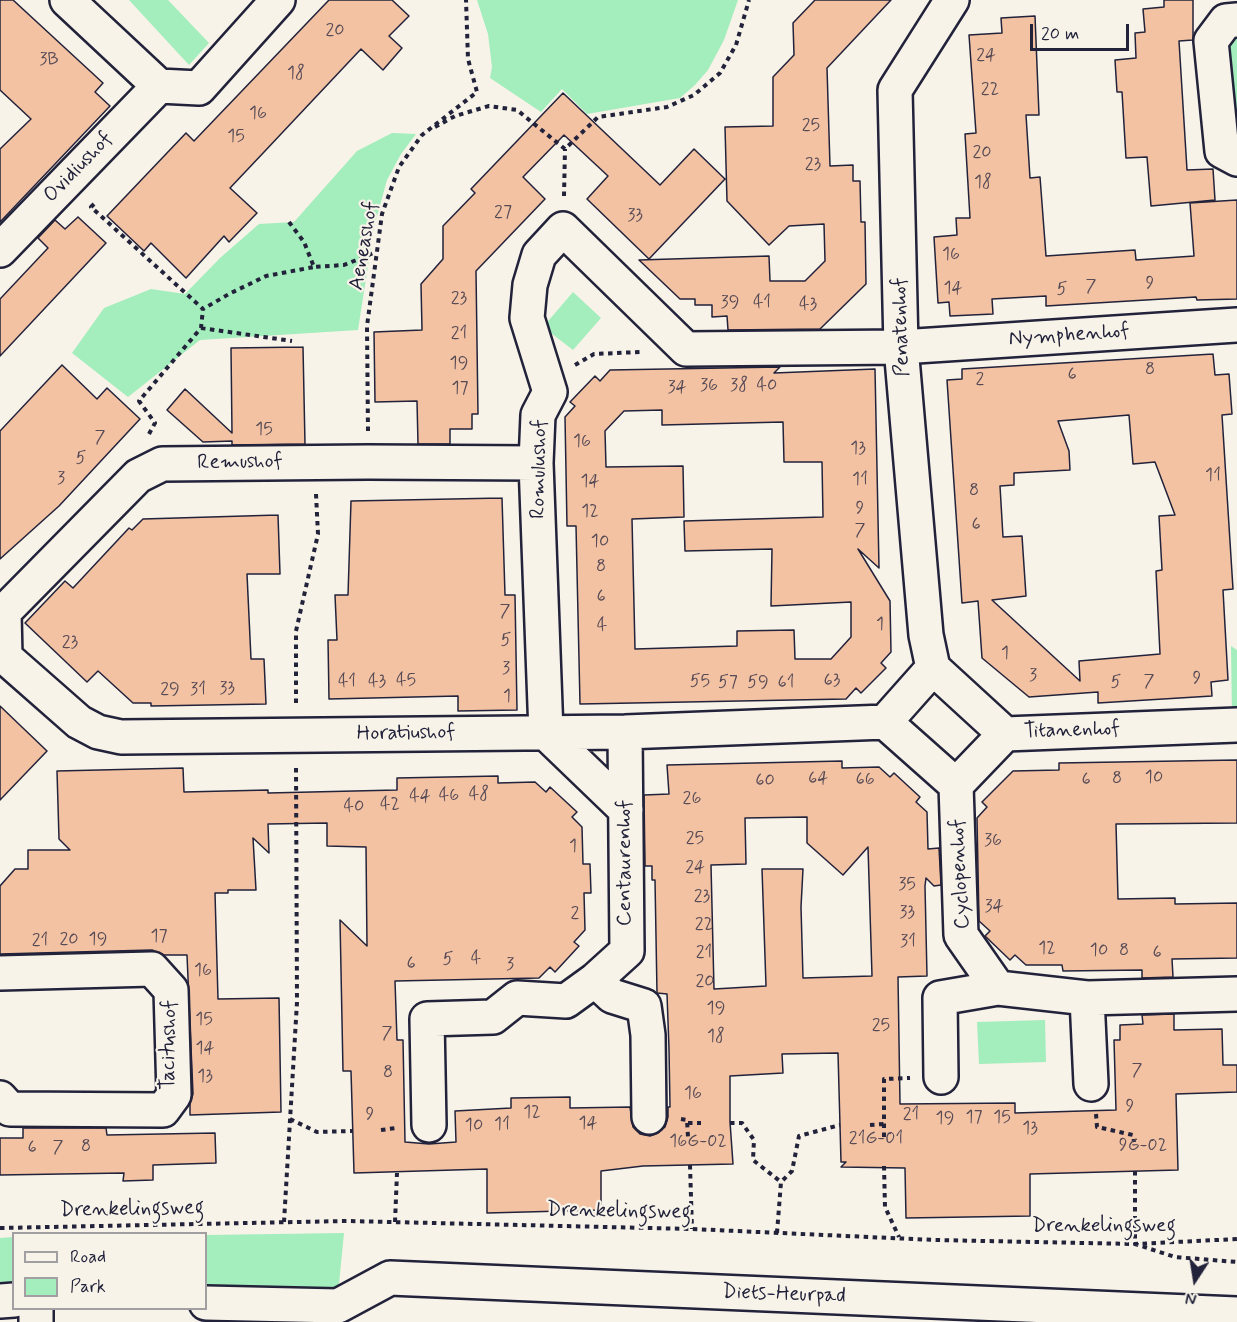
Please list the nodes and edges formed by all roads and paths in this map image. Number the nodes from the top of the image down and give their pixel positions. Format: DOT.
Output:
graph roads {
  1 [pos="67,0"];
  2 [pos="278,0"];
  3 [pos="466,0"];
  4 [pos="749,0"];
  5 [pos="952,0"];
  6 [pos="1237,20"];
  7 [pos="159,86"];
  8 [pos="422,135"];
  9 [pos="565,149"];
  10 [pos="1237,159"];
  11 [pos="99,198"];
  12 [pos="289,222"];
  13 [pos="563,229"];
  14 [pos="0,250"];
  15 [pos="377,252"];
  16 [pos="314,267"];
  17 [pos="203,309"];
  18 [pos="1237,326"];
  19 [pos="201,328"];
  20 [pos="292,341"];
  21 [pos="901,347"];
  22 [pos="686,349"];
  23 [pos="550,392"];
  24 [pos="368,462"];
  25 [pos="315,463"];
  26 [pos="536,463"];
  27 [pos="138,476"];
  28 [pos="2,610"];
  29 [pos="3,660"];
  30 [pos="933,668"];
  31 [pos="885,722"];
  32 [pos="1237,725"];
  33 [pos="625,732"];
  34 [pos="546,733"];
  35 [pos="1005,734"];
  36 [pos="296,736"];
  37 [pos="957,785"];
  38 [pos="626,810"];
  39 [pos="0,973"];
  40 [pos="595,980"];
  41 [pos="998,988"];
  42 [pos="1237,994"];
  43 [pos="1087,998"];
  44 [pos="940,1077"];
  45 [pos="1091,1084"];
  46 [pos="0,1098"];
  47 [pos="649,1117"];
  48 [pos="290,1119"];
  49 [pos="688,1123"];
  50 [pos="701,1123"];
  51 [pos="730,1123"];
  52 [pos="884,1124"];
  53 [pos="429,1125"];
  54 [pos="840,1125"];
  55 [pos="870,1125"];
  56 [pos="397,1128"];
  57 [pos="381,1130"];
  58 [pos="352,1131"];
  59 [pos="884,1137"];
  60 [pos="1134,1142"];
  61 [pos="690,1165"];
  62 [pos="884,1166"];
  63 [pos="1135,1171"];
  64 [pos="397,1173"];
  65 [pos="781,1182"];
  66 [pos="284,1222"];
  67 [pos="395,1222"];
  68 [pos="0,1228"];
  69 [pos="692,1228"];
  70 [pos="777,1233"];
  71 [pos="899,1237"];
  72 [pos="1237,1239"];
  73 [pos="1135,1244"];
  74 [pos="1237,1262"];
  75 [pos="207,1303"];
  76 [pos="338,1314"];
  77 [pos="1237,1314"];
  1 -- 7 [label="street"];
  2 -- 7 [label="street"];
  3 -- 8 [label="path, Aeneashof"];
  4 -- 9 [label="path"];
  5 -- 21 [label="street, Penatenhof"];
  6 -- 10 [label="street"];
  7 -- 14 [label="street, Ovidiushof"];
  8 -- 9 [label="path"];
  8 -- 15 [label="path, Aeneashof"];
  9 -- 13 [label="path"];
  11 -- 17 [label="path"];
  12 -- 16 [label="path"];
  13 -- 22 [label="street"];
  13 -- 23 [label="street"];
  15 -- 16 [label="path"];
  15 -- 24 [label="path, Aeneashof"];
  16 -- 17 [label="path"];
  17 -- 19 [label="path"];
  18 -- 21 [label="street, Nymphenhof"];
  19 -- 20 [label="path"];
  19 -- 27 [label="path"];
  21 -- 22 [label="street"];
  21 -- 30 [label="street, Penatenhof"];
  22 -- 23 [label="path, Romulushof"];
  23 -- 26 [label="street, Romulushof"];
  24 -- 25 [label="street, Remushof"];
  24 -- 26 [label="street, Remushof"];
  25 -- 27 [label="street, Remushof"];
  25 -- 36 [label="path"];
  26 -- 34 [label="street, Romulushof"];
  27 -- 28 [label="street, Remushof"];
  28 -- 29 [label="street, Horatiushof"];
  29 -- 36 [label="street, Horatiushof"];
  30 -- 31 [label="street"];
  30 -- 35 [label="street, Titanenhof"];
  31 -- 33 [label="street, Horatiushof"];
  31 -- 37 [label="street"];
  32 -- 35 [label="street, Titanenhof"];
  33 -- 34 [label="street, Horatiushof"];
  33 -- 38 [label="street, Centaurenhof"];
  34 -- 36 [label="street, Horatiushof"];
  34 -- 38 [label="street"];
  35 -- 37 [label="street"];
  36 -- 48 [label="path"];
  37 -- 41 [label="street, Cyclopenhof"];
  38 -- 40 [label="street, Centaurenhof"];
  39 -- 46 [label="street, Tacitushof"];
  40 -- 47 [label="street"];
  40 -- 53 [label="street, Centaurenhof"];
  41 -- 43 [label="street"];
  41 -- 44 [label="street"];
  42 -- 43 [label="street"];
  43 -- 45 [label="street"];
  44 -- 52 [label="path"];
  45 -- 60 [label="path"];
  48 -- 58 [label="path"];
  48 -- 66 [label="path"];
  49 -- 50 [label="path"];
  51 -- 65 [label="path"];
  52 -- 55 [label="path"];
  52 -- 59 [label="path"];
  54 -- 65 [label="path"];
  56 -- 57 [label="path"];
  61 -- 69 [label="path"];
  62 -- 71 [label="path"];
  63 -- 73 [label="path"];
  64 -- 67 [label="path"];
  65 -- 70 [label="path"];
  66 -- 67 [label="path, Drenkelingsweg"];
  66 -- 68 [label="path, Drenkelingsweg"];
  67 -- 69 [label="path, Drenkelingsweg"];
  69 -- 70 [label="path, Drenkelingsweg"];
  70 -- 71 [label="path, Drenkelingsweg"];
  71 -- 73 [label="path, Drenkelingsweg"];
  72 -- 73 [label="path, Drenkelingsweg"];
  73 -- 74 [label="path"];
  75 -- 76 [label="street"];
  76 -- 77 [label="street, Diets-Heurpad"];
}
